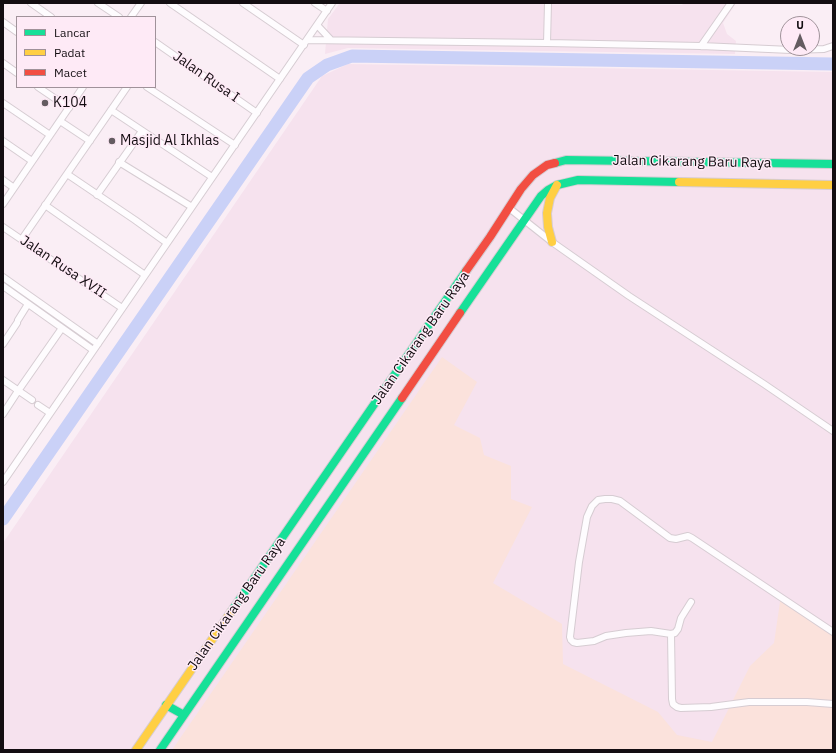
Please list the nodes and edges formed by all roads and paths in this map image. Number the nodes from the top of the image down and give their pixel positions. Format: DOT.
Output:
graph roads {
  1 [pos="31,3"];
  2 [pos="98,3"];
  3 [pos="141,3"];
  4 [pos="170,3"];
  5 [pos="243,3"];
  6 [pos="315,3"];
  7 [pos="332,3"];
  8 [pos="548,3"];
  9 [pos="731,3"];
  10 [pos="327,11"];
  11 [pos="50,16"];
  12 [pos="118,16"];
  13 [pos="132,16"];
  14 [pos="3,22"];
  15 [pos="317,25"];
  16 [pos="16,31"];
  17 [pos="331,40"];
  18 [pos="305,42"];
  19 [pos="156,43"];
  20 [pos="547,43"];
  21 [pos="702,46"];
  22 [pos="833,46"];
  23 [pos="3,63"];
  24 [pos="16,72"];
  25 [pos="280,79"];
  26 [pos="39,88"];
  27 [pos="82,88"];
  28 [pos="126,88"];
  29 [pos="149,88"];
  30 [pos="3,103"];
  31 [pos="69,108"];
  32 [pos="111,110"];
  33 [pos="257,113"];
  34 [pos="60,121"];
  35 [pos="142,131"];
  36 [pos="50,135"];
  37 [pos="3,141"];
  38 [pos="90,141"];
  39 [pos="235,145"];
  40 [pos="32,161"];
  41 [pos="119,162"];
  42 [pos="833,164"];
  43 [pos="67,174"];
  44 [pos="212,177"];
  45 [pos="3,180"];
  46 [pos="833,184"];
  47 [pos="557,185"];
  48 [pos="14,188"];
  49 [pos="97,194"];
  50 [pos="3,204"];
  51 [pos="45,205"];
  52 [pos="192,207"];
  53 [pos="509,208"];
  54 [pos="525,220"];
  55 [pos="3,227"];
  56 [pos="22,239"];
  57 [pos="552,242"];
  58 [pos="167,243"];
  59 [pos="145,275"];
  60 [pos="3,277"];
  61 [pos="3,286"];
  62 [pos="28,304"];
  63 [pos="122,308"];
  64 [pos="62,328"];
  65 [pos="3,344"];
  66 [pos="98,344"];
  67 [pos="93,350"];
  68 [pos="3,380"];
  69 [pos="18,391"];
  70 [pos="32,400"];
  71 [pos="38,405"];
  72 [pos="50,413"];
  73 [pos="3,414"];
  74 [pos="833,431"];
  75 [pos="3,482"];
  76 [pos="691,602"];
  77 [pos="833,632"];
  78 [pos="670,634"];
  79 [pos="833,704"];
  80 [pos="166,705"];
  81 [pos="184,716"];
  82 [pos="136,750"];
  83 [pos="160,750"];
  1 -- 11 [label="street"];
  2 -- 12 [label="street"];
  3 -- 13 [label="street"];
  4 -- 25 [label="street"];
  5 -- 18 [label="street"];
  6 -- 10 [label="street"];
  7 -- 10 [label="street"];
  8 -- 20 [label="street"];
  9 -- 21 [label="street"];
  10 -- 15 [label="street"];
  14 -- 16 [label="street"];
  15 -- 17 [label="street"];
  15 -- 18 [label="street"];
  17 -- 18 [label="street"];
  17 -- 20 [label="street"];
  18 -- 25 [label="street"];
  19 -- 33 [label="street, Jalan Rusa I"];
  20 -- 21 [label="street"];
  21 -- 22 [label="street"];
  23 -- 24 [label="street"];
  25 -- 33 [label="street"];
  26 -- 31 [label="street"];
  27 -- 31 [label="street"];
  28 -- 32 [label="street"];
  29 -- 39 [label="street"];
  30 -- 36 [label="street"];
  31 -- 34 [label="street"];
  32 -- 35 [label="street"];
  32 -- 38 [label="street"];
  33 -- 39 [label="street"];
  34 -- 36 [label="street"];
  34 -- 38 [label="street"];
  35 -- 41 [label="street"];
  35 -- 44 [label="street"];
  36 -- 40 [label="street"];
  37 -- 40 [label="street"];
  38 -- 43 [label="street"];
  39 -- 44 [label="street"];
  40 -- 48 [label="street"];
  41 -- 49 [label="street"];
  41 -- 52 [label="street"];
  42 -- 53 [label="main road, Jalan Cikarang Baru Raya"];
  43 -- 49 [label="street"];
  43 -- 51 [label="street"];
  44 -- 52 [label="street"];
  45 -- 48 [label="street"];
  46 -- 47 [label="main road, Jalan Cikarang Baru Raya"];
  47 -- 54 [label="main road, Jalan Cikarang Baru Raya"];
  47 -- 57 [label="main road"];
  48 -- 50 [label="street"];
  49 -- 58 [label="street"];
  51 -- 56 [label="street"];
  51 -- 59 [label="street"];
  52 -- 58 [label="street"];
  53 -- 54 [label="street"];
  53 -- 80 [label="main road, Jalan Cikarang Baru Raya"];
  54 -- 57 [label="street"];
  54 -- 81 [label="main road, Jalan Cikarang Baru Raya"];
  55 -- 56 [label="street, Jalan Rusa XVII"];
  56 -- 63 [label="street, Jalan Rusa XVII"];
  57 -- 74 [label="street"];
  58 -- 59 [label="street"];
  59 -- 63 [label="street"];
  60 -- 66 [label="street"];
  61 -- 62 [label="street"];
  62 -- 64 [label="street"];
  62 -- 65 [label="street"];
  63 -- 66 [label="street"];
  64 -- 67 [label="street"];
  64 -- 69 [label="street"];
  66 -- 67 [label="street"];
  67 -- 72 [label="street"];
  68 -- 69 [label="street"];
  69 -- 70 [label="street"];
  69 -- 73 [label="street"];
  71 -- 72 [label="street"];
  72 -- 75 [label="street"];
  76 -- 78 [label="street"];
  77 -- 78 [label="street"];
  78 -- 79 [label="street"];
  80 -- 81 [label="main road"];
  80 -- 82 [label="main road, Jalan Cikarang Baru Raya"];
  81 -- 83 [label="main road, Jalan Cikarang Baru Raya"];
}
